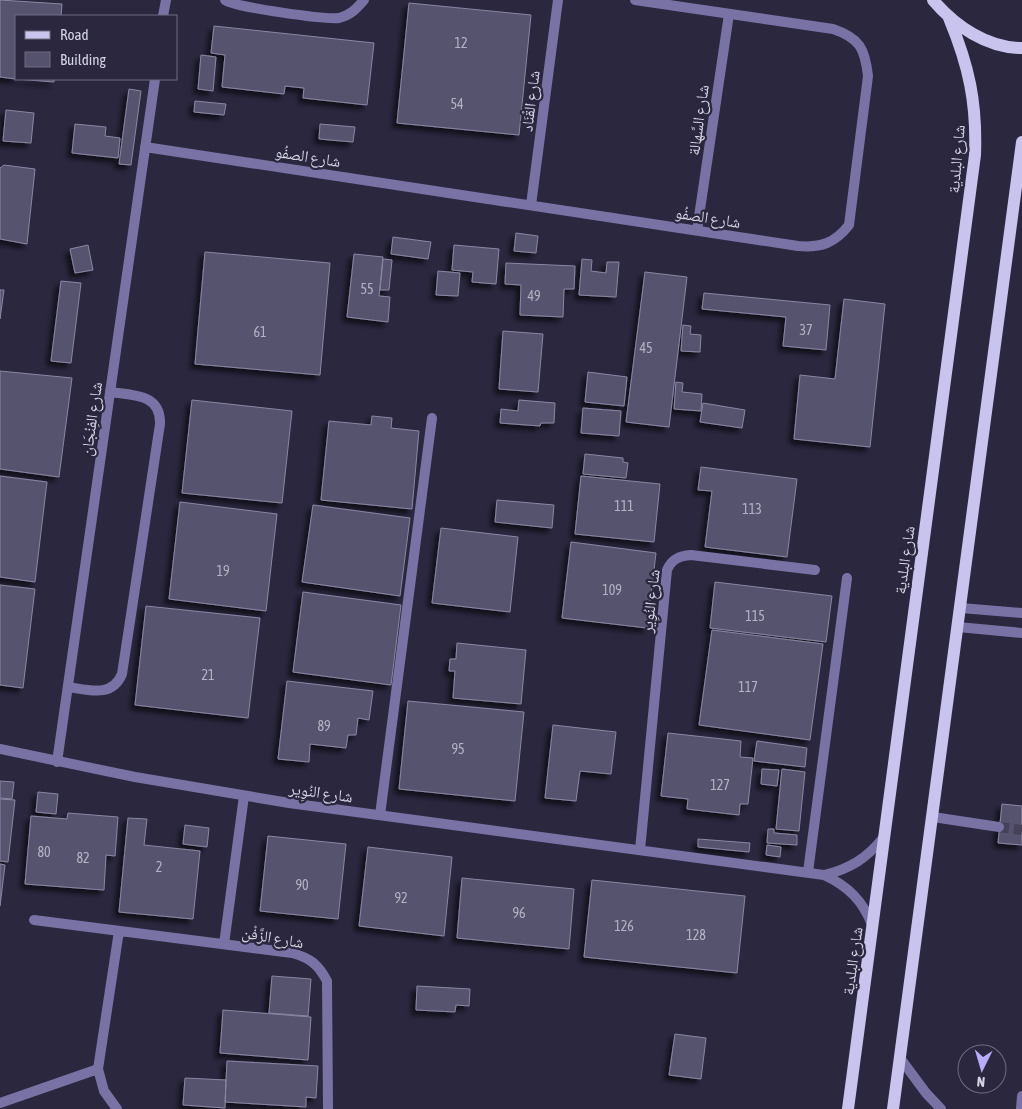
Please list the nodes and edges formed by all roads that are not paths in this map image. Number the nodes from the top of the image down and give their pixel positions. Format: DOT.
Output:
graph roads {
  1 [pos="166,0"];
  2 [pos="225,0"];
  3 [pos="364,0"];
  4 [pos="558,0"];
  5 [pos="635,0"];
  6 [pos="933,0"];
  7 [pos="729,14"];
  8 [pos="163,15"];
  9 [pos="949,18"];
  10 [pos="1022,48"];
  11 [pos="154,80"];
  12 [pos="1022,142"];
  13 [pos="145,147"];
  14 [pos="1020,179"];
  15 [pos="531,205"];
  16 [pos="697,230"];
  17 [pos="110,392"];
  18 [pos="432,418"];
  19 [pos="815,570"];
  20 [pos="847,578"];
  21 [pos="961,608"];
  22 [pos="1022,613"];
  23 [pos="958,627"];
  24 [pos="1022,633"];
  25 [pos="68,687"];
  26 [pos="0,749"];
  27 [pos="57,762"];
  28 [pos="244,796"];
  29 [pos="380,815"];
  30 [pos="933,817"];
  31 [pos="999,827"];
  32 [pos="883,838"];
  33 [pos="640,850"];
  34 [pos="808,872"];
  35 [pos="824,874"];
  36 [pos="34,920"];
  37 [pos="873,927"];
  38 [pos="119,931"];
  39 [pos="224,944"];
  40 [pos="900,1058"];
  41 [pos="98,1068"];
  42 [pos="1022,1096"];
  43 [pos="0,1103"];
  44 [pos="117,1109"];
  45 [pos="328,1109"];
  46 [pos="848,1109"];
  47 [pos="893,1109"];
  48 [pos="941,1109"];
  49 [pos="1020,1109"];
  1 -- 8 [label="street"];
  2 -- 3 [label="street"];
  4 -- 15 [label="street, شارع القْنَاد"];
  5 -- 7 [label="street, شارع الصفُو"];
  6 -- 9 [label="main road"];
  7 -- 16 [label="street, شارع السَّهالة"];
  7 -- 16 [label="street, شارع الصفُو"];
  9 -- 10 [label="main road"];
  9 -- 32 [label="main road, شارع البلدية"];
  11 -- 13 [label="street, شارع الفِنْجَان"];
  12 -- 14 [label="main road"];
  13 -- 15 [label="street, شارع الصفُو"];
  13 -- 17 [label="street, شارع الفِنْجَان"];
  14 -- 21 [label="main road"];
  15 -- 16 [label="street, شارع الصفُو"];
  17 -- 25 [label="street, شارع الفِنْجَان"];
  17 -- 25 [label="street"];
  18 -- 29 [label="street"];
  19 -- 33 [label="street, شارع النُوِير"];
  20 -- 34 [label="street"];
  21 -- 22 [label="street"];
  21 -- 23 [label="main road"];
  23 -- 24 [label="street"];
  23 -- 30 [label="main road"];
  25 -- 27 [label="street, شارع الفِنْجَان"];
  26 -- 27 [label="street, شارع النُوِير"];
  27 -- 28 [label="street, شارع النُوِير"];
  28 -- 29 [label="street, شارع النُوِير"];
  28 -- 39 [label="street, شارع الزَّفْن"];
  29 -- 33 [label="street, شارع النُوِير"];
  30 -- 31 [label="street"];
  30 -- 40 [label="main road"];
  32 -- 35 [label="street, شارع النُوِير"];
  32 -- 37 [label="main road, شارع البلدية"];
  33 -- 34 [label="street, شارع النُوِير"];
  34 -- 35 [label="street, شارع النُوِير"];
  35 -- 37 [label="street, شارع النُوِير"];
  36 -- 38 [label="street"];
  37 -- 46 [label="main road, شارع البلدية"];
  38 -- 39 [label="street"];
  38 -- 41 [label="street"];
  39 -- 45 [label="street, شارع الزَّفْن"];
  40 -- 47 [label="main road"];
  40 -- 48 [label="street"];
  41 -- 43 [label="street"];
  41 -- 44 [label="street"];
  42 -- 49 [label="street"];
}
